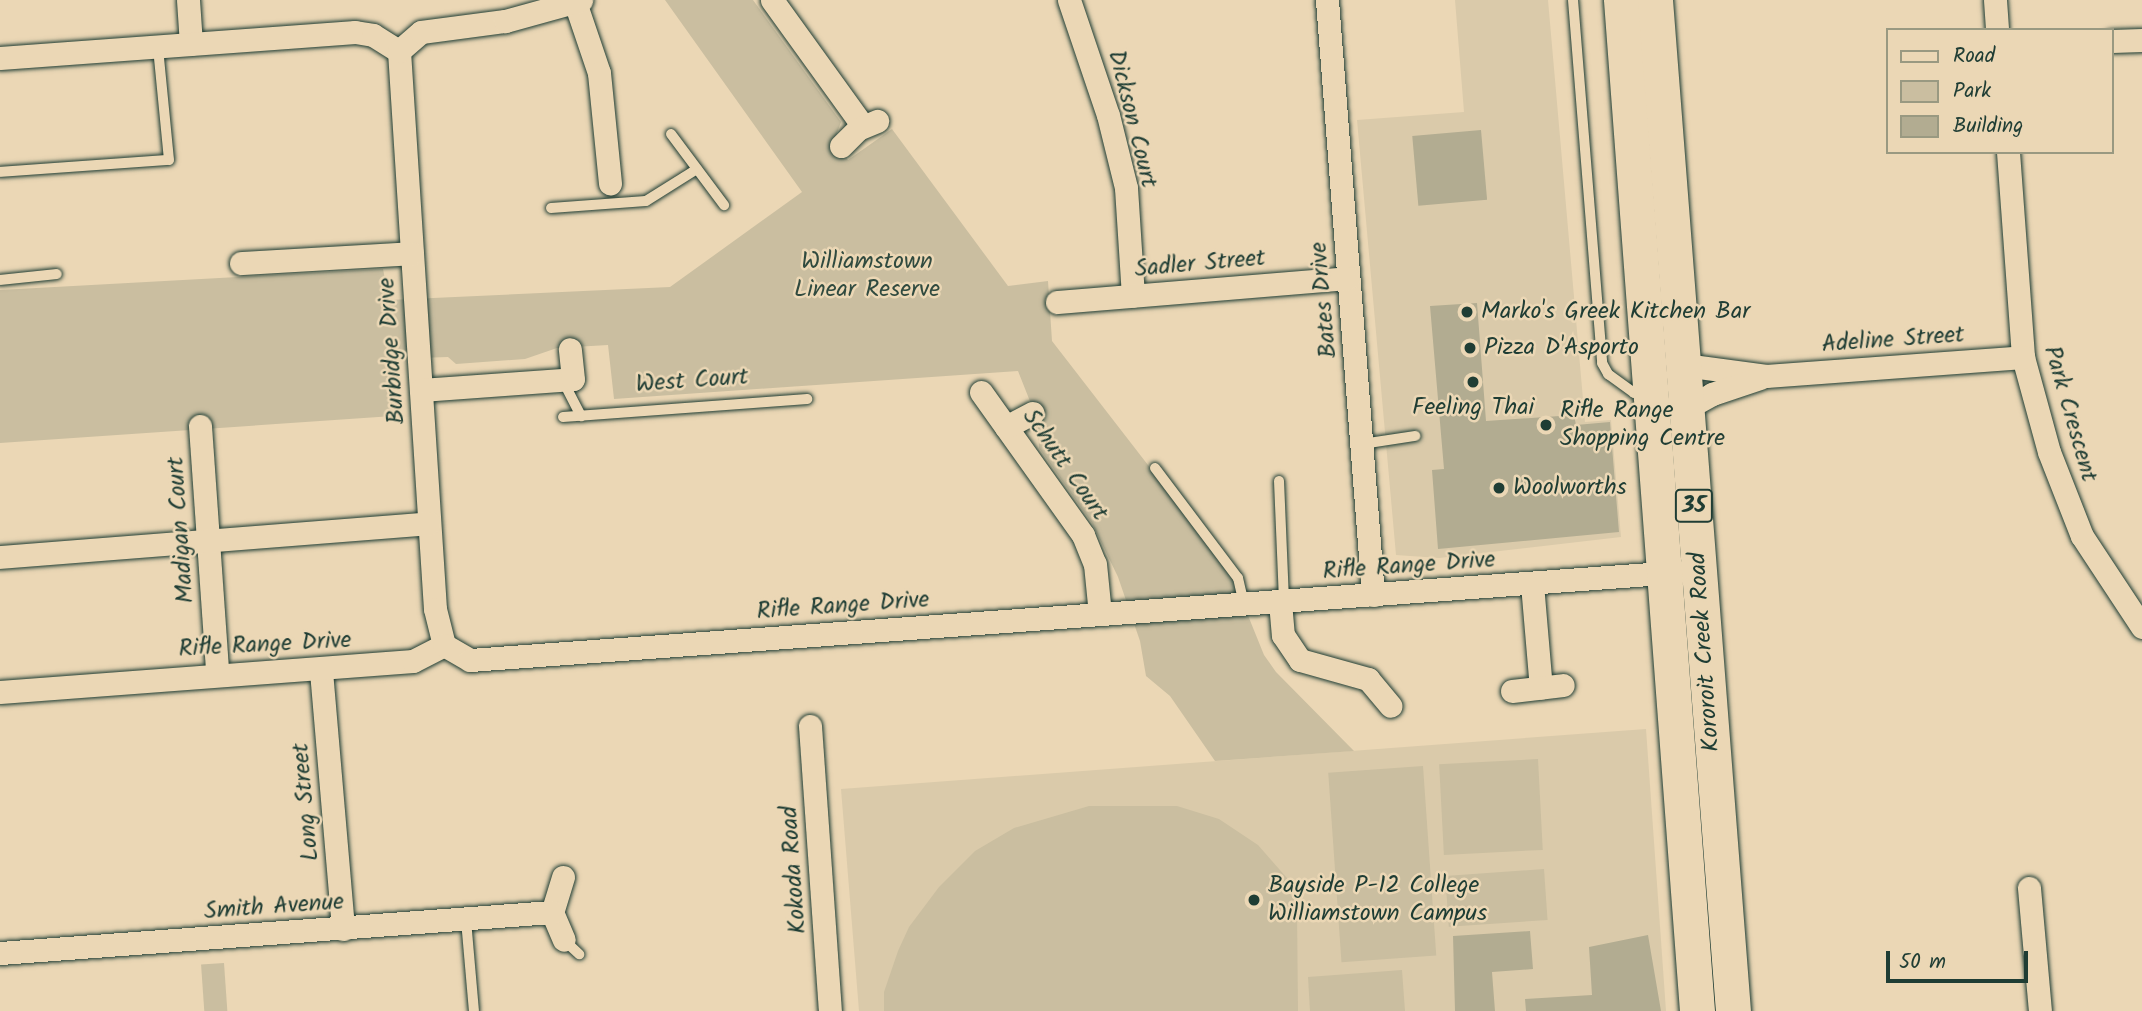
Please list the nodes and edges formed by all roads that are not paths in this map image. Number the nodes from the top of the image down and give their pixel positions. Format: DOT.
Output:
graph roads {
  1 [pos="188,0"];
  2 [pos="772,0"];
  3 [pos="1069,0"];
  4 [pos="1327,0"];
  5 [pos="1573,0"];
  6 [pos="1621,0"];
  7 [pos="1655,0"];
  8 [pos="1995,0"];
  9 [pos="575,1"];
  10 [pos="1997,28"];
  11 [pos="2142,40"];
  12 [pos="2114,41"];
  13 [pos="191,44"];
  14 [pos="158,47"];
  15 [pos="399,51"];
  16 [pos="0,58"];
  17 [pos="671,134"];
  18 [pos="841,146"];
  19 [pos="2008,154"];
  20 [pos="697,169"];
  21 [pos="0,172"];
  22 [pos="610,192"];
  23 [pos="724,205"];
  24 [pos="551,208"];
  25 [pos="412,253"];
  26 [pos="241,263"];
  27 [pos="57,274"];
  28 [pos="1348,278"];
  29 [pos="0,280"];
  30 [pos="1133,296"];
  31 [pos="1057,302"];
  32 [pos="570,349"];
  33 [pos="2023,357"];
  34 [pos="1683,358"];
  35 [pos="1766,376"];
  36 [pos="562,379"];
  37 [pos="421,390"];
  38 [pos="981,392"];
  39 [pos="1650,393"];
  40 [pos="807,399"];
  41 [pos="1687,408"];
  42 [pos="1032,414"];
  43 [pos="581,416"];
  44 [pos="563,417"];
  45 [pos="200,426"];
  46 [pos="1006,427"];
  47 [pos="1415,436"];
  48 [pos="1362,444"];
  49 [pos="1155,468"];
  50 [pos="1279,481"];
  51 [pos="429,523"];
  52 [pos="208,541"];
  53 [pos="0,557"];
  54 [pos="1699,570"];
  55 [pos="1664,573"];
  56 [pos="1532,584"];
  57 [pos="1373,595"];
  58 [pos="1282,601"];
  59 [pos="1245,604"];
  60 [pos="1100,614"];
  61 [pos="2142,627"];
  62 [pos="444,645"];
  63 [pos="321,671"];
  64 [pos="217,672"];
  65 [pos="1512,691"];
  66 [pos="0,692"];
  67 [pos="1391,706"];
  68 [pos="810,726"];
  69 [pos="568,872"];
  70 [pos="2029,888"];
  71 [pos="552,912"];
  72 [pos="466,920"];
  73 [pos="343,929"];
  74 [pos="571,947"];
  75 [pos="0,953"];
  76 [pos="474,1011"];
  77 [pos="830,1011"];
  78 [pos="1697,1011"];
  79 [pos="1733,1011"];
  80 [pos="2040,1011"];
  1 -- 13 [label="street"];
  2 -- 18 [label="street"];
  3 -- 30 [label="street, Dickson Court"];
  4 -- 28 [label="street, Bates Drive"];
  5 -- 39 [label="lane"];
  6 -- 39 [label="main road, Kororoit Creek Road / 35"];
  7 -- 34 [label="main road, Kororoit Creek Road / 35"];
  8 -- 10 [label="street"];
  9 -- 15 [label="street"];
  9 -- 22 [label="street"];
  11 -- 12 [label="street"];
  13 -- 14 [label="street"];
  13 -- 15 [label="street"];
  14 -- 16 [label="street"];
  14 -- 21 [label="lane"];
  15 -- 25 [label="street, Burbidge Drive"];
  17 -- 20 [label="lane"];
  19 -- 33 [label="street, Park Crescent"];
  20 -- 22 [label="lane"];
  20 -- 23 [label="lane"];
  22 -- 24 [label="lane"];
  25 -- 26 [label="street"];
  25 -- 37 [label="street, Burbidge Drive"];
  27 -- 29 [label="lane"];
  28 -- 30 [label="street, Sadler Street"];
  28 -- 48 [label="street, Bates Drive"];
  30 -- 31 [label="street, Sadler Street"];
  32 -- 36 [label="street"];
  33 -- 35 [label="street, Adeline Street"];
  33 -- 61 [label="street, Park Crescent"];
  34 -- 35 [label="street, Adeline Street"];
  34 -- 39 [label="main road"];
  34 -- 41 [label="main road, Kororoit Creek Road / 35"];
  35 -- 41 [label="street, Adeline Street"];
  36 -- 37 [label="street"];
  36 -- 43 [label="lane"];
  37 -- 51 [label="street, Burbidge Drive"];
  38 -- 46 [label="street, Schutt Court"];
  39 -- 55 [label="main road, Kororoit Creek Road / 35"];
  40 -- 43 [label="lane, West Court"];
  41 -- 54 [label="main road, Kororoit Creek Road / 35"];
  42 -- 46 [label="street"];
  43 -- 44 [label="lane, West Court"];
  45 -- 52 [label="street, Madigan Court"];
  46 -- 60 [label="street, Schutt Court"];
  47 -- 48 [label="lane"];
  48 -- 57 [label="street, Bates Drive"];
  49 -- 59 [label="lane"];
  50 -- 58 [label="lane"];
  51 -- 52 [label="street"];
  51 -- 62 [label="street, Burbidge Drive"];
  52 -- 53 [label="street"];
  52 -- 64 [label="street, Madigan Court"];
  54 -- 55 [label="street, Rifle Range Drive"];
  54 -- 79 [label="main road, Kororoit Creek Road / 35"];
  55 -- 56 [label="street, Rifle Range Drive"];
  55 -- 78 [label="main road, Kororoit Creek Road / 35"];
  56 -- 57 [label="street, Rifle Range Drive"];
  56 -- 65 [label="street"];
  57 -- 58 [label="street, Rifle Range Drive"];
  58 -- 59 [label="street, Rifle Range Drive"];
  58 -- 67 [label="street"];
  59 -- 60 [label="street, Rifle Range Drive"];
  60 -- 62 [label="street, Rifle Range Drive"];
  62 -- 63 [label="street, Rifle Range Drive"];
  63 -- 64 [label="street, Rifle Range Drive"];
  63 -- 73 [label="street, Long Street"];
  64 -- 66 [label="street, Rifle Range Drive"];
  68 -- 77 [label="street, Kokoda Road"];
  69 -- 71 [label="street"];
  70 -- 80 [label="street"];
  71 -- 72 [label="street, Smith Avenue"];
  71 -- 74 [label="street"];
  72 -- 73 [label="street, Smith Avenue"];
  72 -- 76 [label="lane"];
  73 -- 75 [label="street, Smith Avenue"];
}
